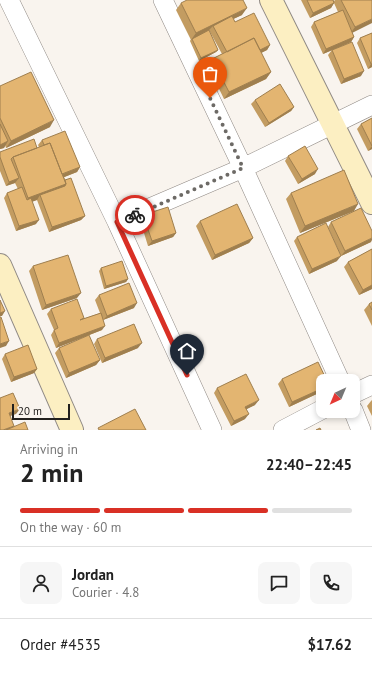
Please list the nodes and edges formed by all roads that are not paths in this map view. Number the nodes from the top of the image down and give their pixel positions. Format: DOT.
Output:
graph roads {
  1 [pos="9,0"];
  2 [pos="163,0"];
  3 [pos="271,0"];
  4 [pos="372,105"];
  5 [pos="332,124"];
  6 [pos="243,168"];
  7 [pos="372,203"];
  8 [pos="117,222"];
  9 [pos="0,265"];
  10 [pos="337,374"];
  11 [pos="372,385"];
  12 [pos="360,391"];
  13 [pos="316,413"];
  14 [pos="356,418"];
  15 [pos="72,430"];
  16 [pos="212,430"];
  17 [pos="282,430"];
  18 [pos="361,430"];
  1 -- 8 [label="street"];
  2 -- 6 [label="street"];
  3 -- 5 [label="main road"];
  4 -- 5 [label="street"];
  5 -- 6 [label="street"];
  5 -- 7 [label="main road"];
  6 -- 8 [label="street"];
  6 -- 10 [label="street"];
  8 -- 16 [label="street"];
  9 -- 15 [label="main road"];
  11 -- 12 [label="street"];
  13 -- 17 [label="street"];
  14 -- 18 [label="street"];
}
